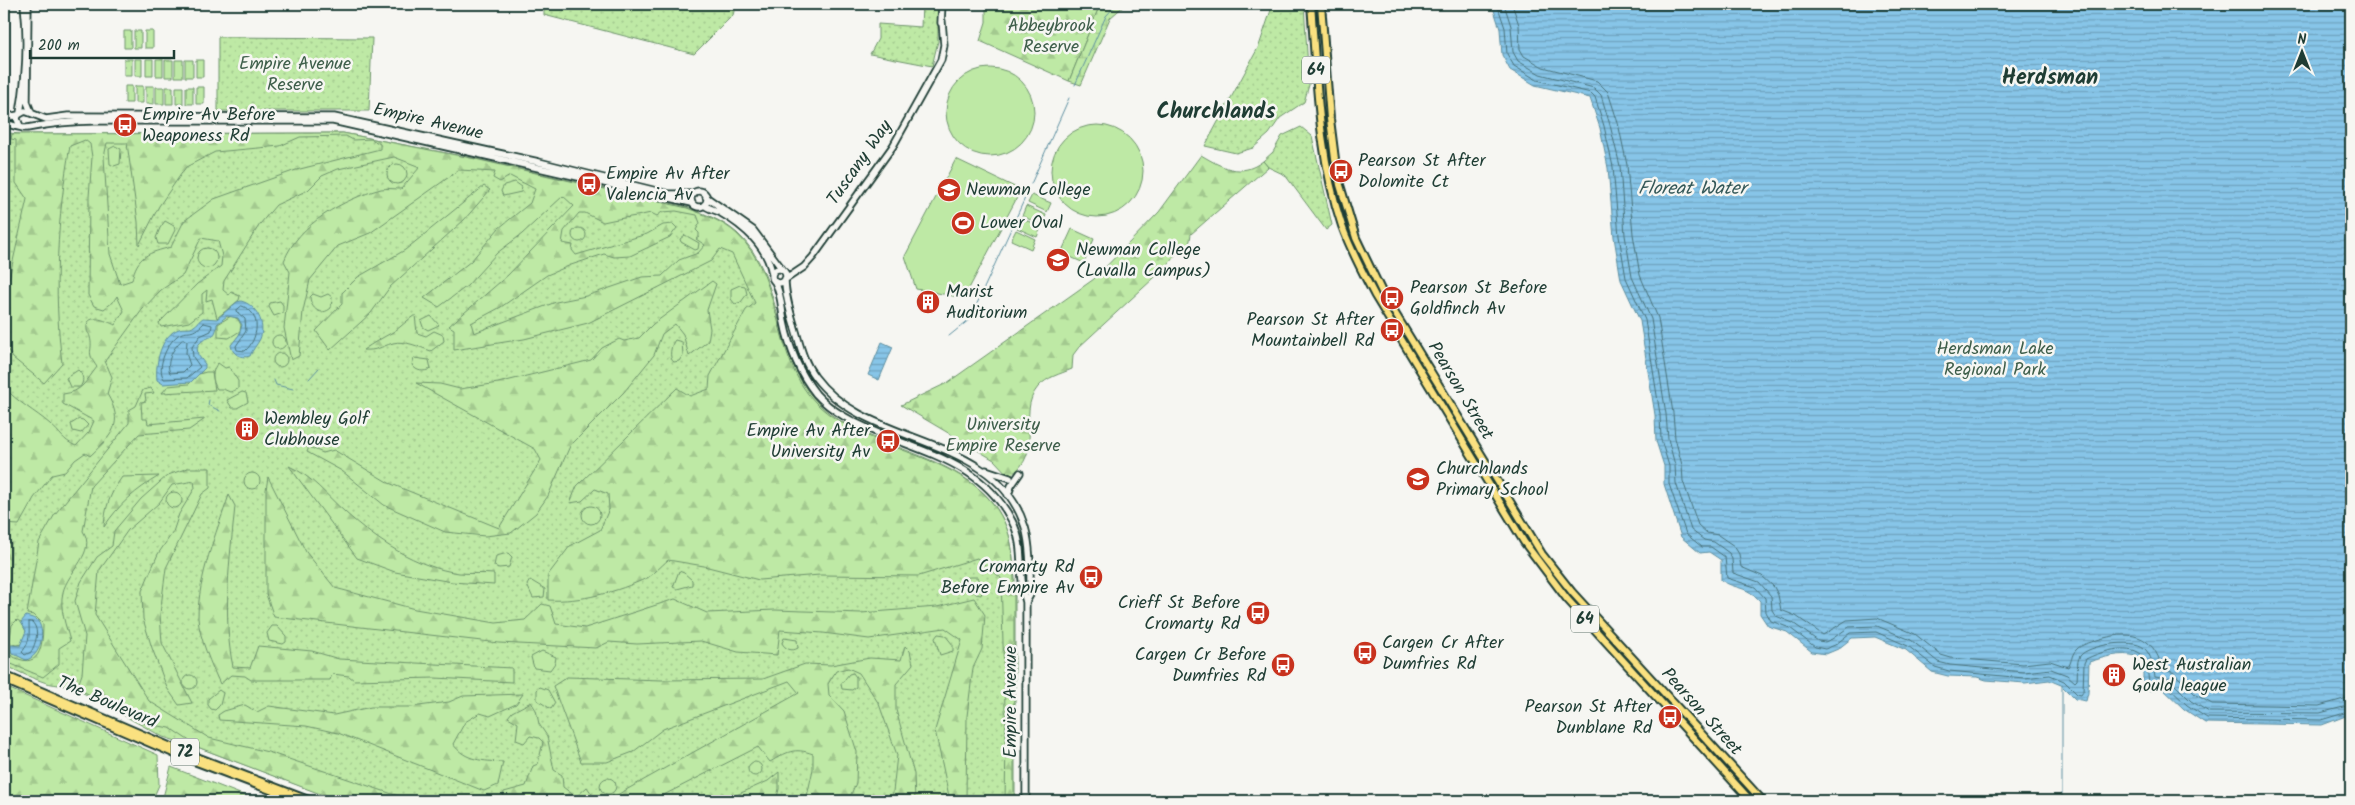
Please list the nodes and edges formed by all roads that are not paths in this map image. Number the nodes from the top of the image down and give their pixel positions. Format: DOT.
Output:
graph roads {
  1 [pos="24,4"];
  2 [pos="28,4"];
  3 [pos="942,4"];
  4 [pos="1311,4"];
  5 [pos="1321,4"];
  6 [pos="32,113"];
  7 [pos="19,114"];
  8 [pos="4,118"];
  9 [pos="4,123"];
  10 [pos="32,125"];
  11 [pos="20,126"];
  12 [pos="694,194"];
  13 [pos="706,197"];
  14 [pos="692,203"];
  15 [pos="704,205"];
  16 [pos="783,270"];
  17 [pos="798,270"];
  18 [pos="772,274"];
  19 [pos="786,279"];
  20 [pos="775,282"];
  21 [pos="982,468"];
  22 [pos="1020,473"];
  23 [pos="1010,478"];
  24 [pos="1008,495"];
  25 [pos="1026,602"];
  26 [pos="4,675"];
  27 [pos="4,680"];
  28 [pos="299,801"];
  29 [pos="311,801"];
  30 [pos="1026,801"];
  31 [pos="1751,801"];
  32 [pos="1763,801"];
  1 -- 7 [label="main road"];
  2 -- 6 [label="main road"];
  3 -- 17 [label="main road, Tuscany Way"];
  4 -- 31 [label="main road, Pearson Street / 64"];
  5 -- 32 [label="main road, Pearson Street / 64"];
  6 -- 7 [label="main road, Empire Avenue"];
  6 -- 10 [label="main road"];
  6 -- 12 [label="main road, Empire Avenue"];
  7 -- 8 [label="main road, Empire Avenue"];
  7 -- 11 [label="main road"];
  9 -- 11 [label="main road, Empire Avenue"];
  10 -- 11 [label="main road, Empire Avenue"];
  10 -- 14 [label="main road, Empire Avenue"];
  12 -- 13 [label="main road"];
  12 -- 14 [label="main road"];
  13 -- 15 [label="main road"];
  13 -- 16 [label="main road"];
  14 -- 15 [label="main road"];
  15 -- 18 [label="main road"];
  16 -- 17 [label="main road"];
  16 -- 18 [label="main road"];
  16 -- 19 [label="main road"];
  17 -- 19 [label="main road, Tuscany Way"];
  18 -- 20 [label="main road"];
  19 -- 20 [label="main road"];
  19 -- 21 [label="main road, Empire Avenue"];
  20 -- 25 [label="main road, Empire Avenue"];
  21 -- 23 [label="main road"];
  21 -- 24 [label="main road, Empire Avenue"];
  22 -- 24 [label="main road"];
  24 -- 25 [label="main road, Empire Avenue"];
  25 -- 30 [label="main road, Empire Avenue"];
  26 -- 29 [label="main road, The Boulevard / 72"];
  27 -- 28 [label="main road, The Boulevard / 72"];
}
